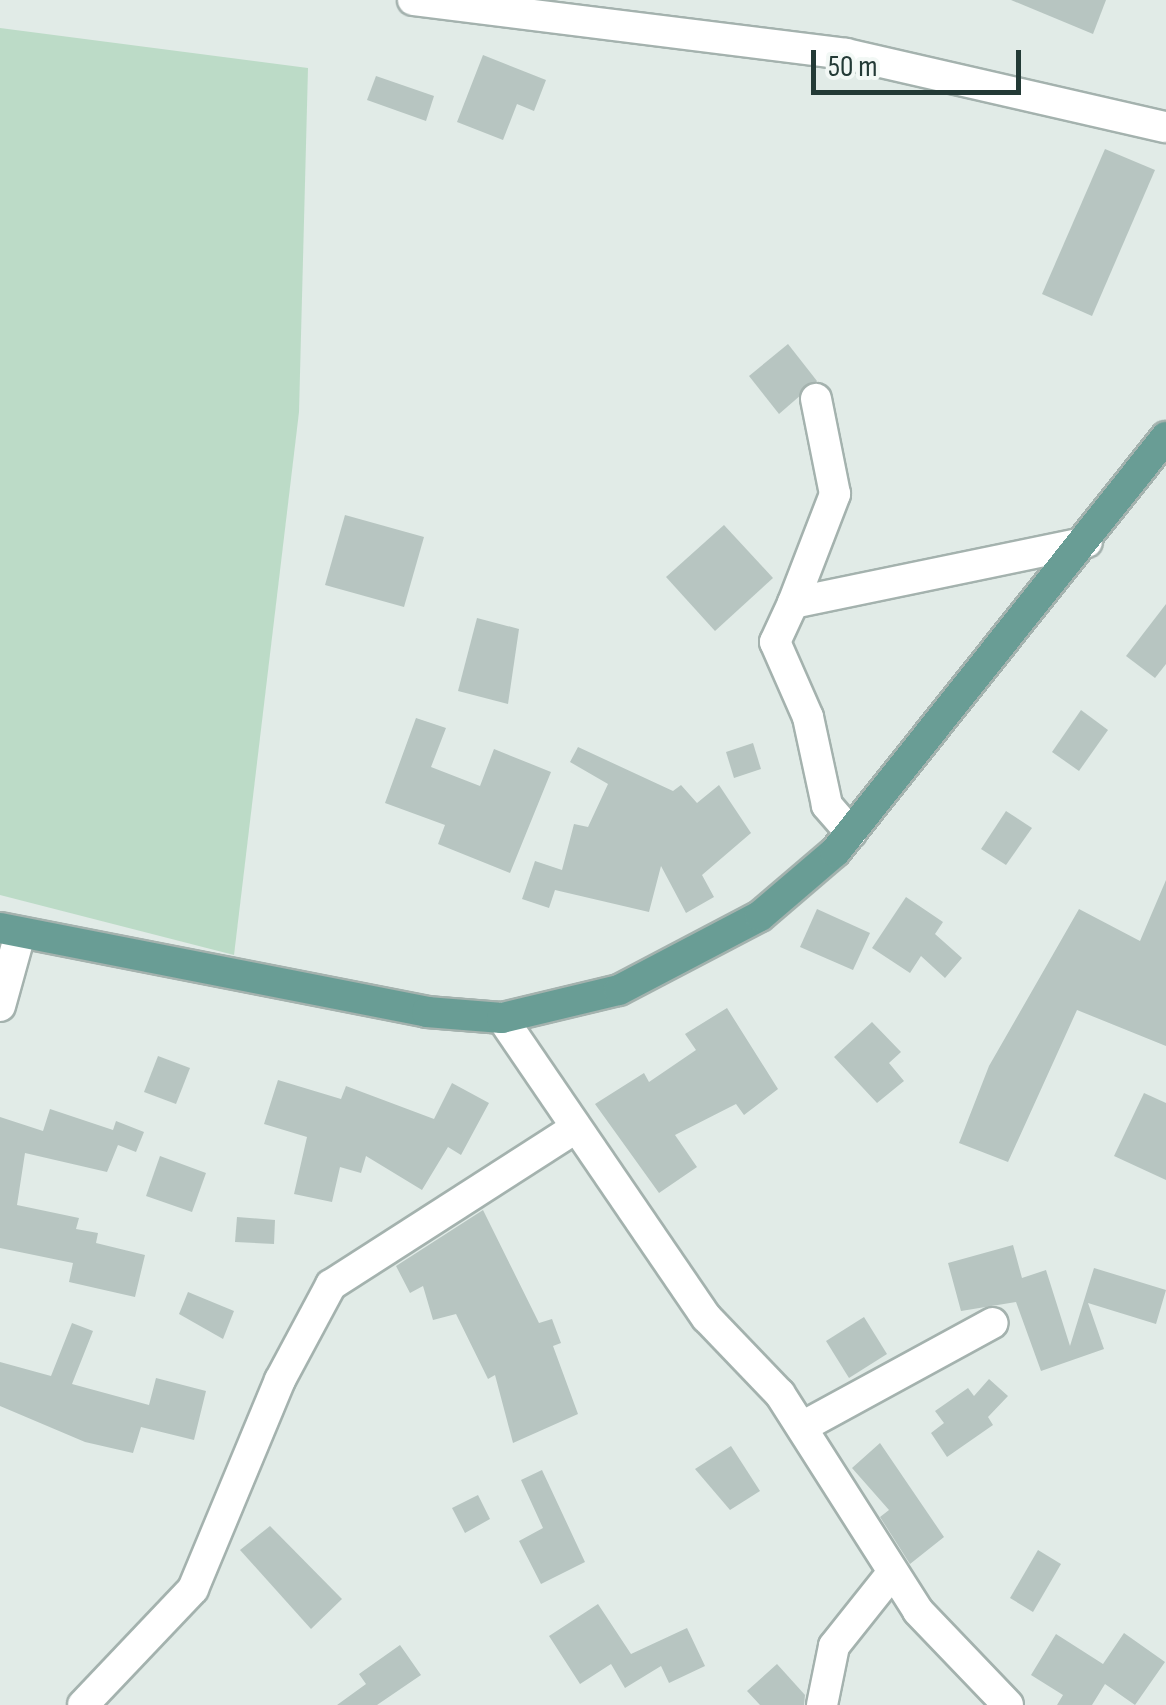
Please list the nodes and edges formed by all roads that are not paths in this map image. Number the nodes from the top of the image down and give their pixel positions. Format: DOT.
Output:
graph roads {
  1 [pos="414,0"];
  2 [pos="1166,127"];
  3 [pos="816,399"];
  4 [pos="1166,437"];
  5 [pos="1087,542"];
  6 [pos="793,603"];
  7 [pos="852,833"];
  8 [pos="10,931"];
  9 [pos="0,1006"];
  10 [pos="502,1018"];
  11 [pos="576,1128"];
  12 [pos="993,1323"];
  13 [pos="802,1427"];
  14 [pos="892,1572"];
  15 [pos="83,1705"];
  16 [pos="822,1705"];
  17 [pos="1008,1705"];
  1 -- 2 [label="street"];
  3 -- 6 [label="street"];
  4 -- 5 [label="main road"];
  5 -- 6 [label="street"];
  5 -- 7 [label="main road"];
  6 -- 7 [label="street"];
  7 -- 10 [label="main road"];
  8 -- 9 [label="street"];
  8 -- 10 [label="main road"];
  10 -- 11 [label="street"];
  11 -- 13 [label="street"];
  11 -- 15 [label="street"];
  12 -- 13 [label="street"];
  13 -- 14 [label="street"];
  14 -- 16 [label="street"];
  14 -- 17 [label="street"];
}
